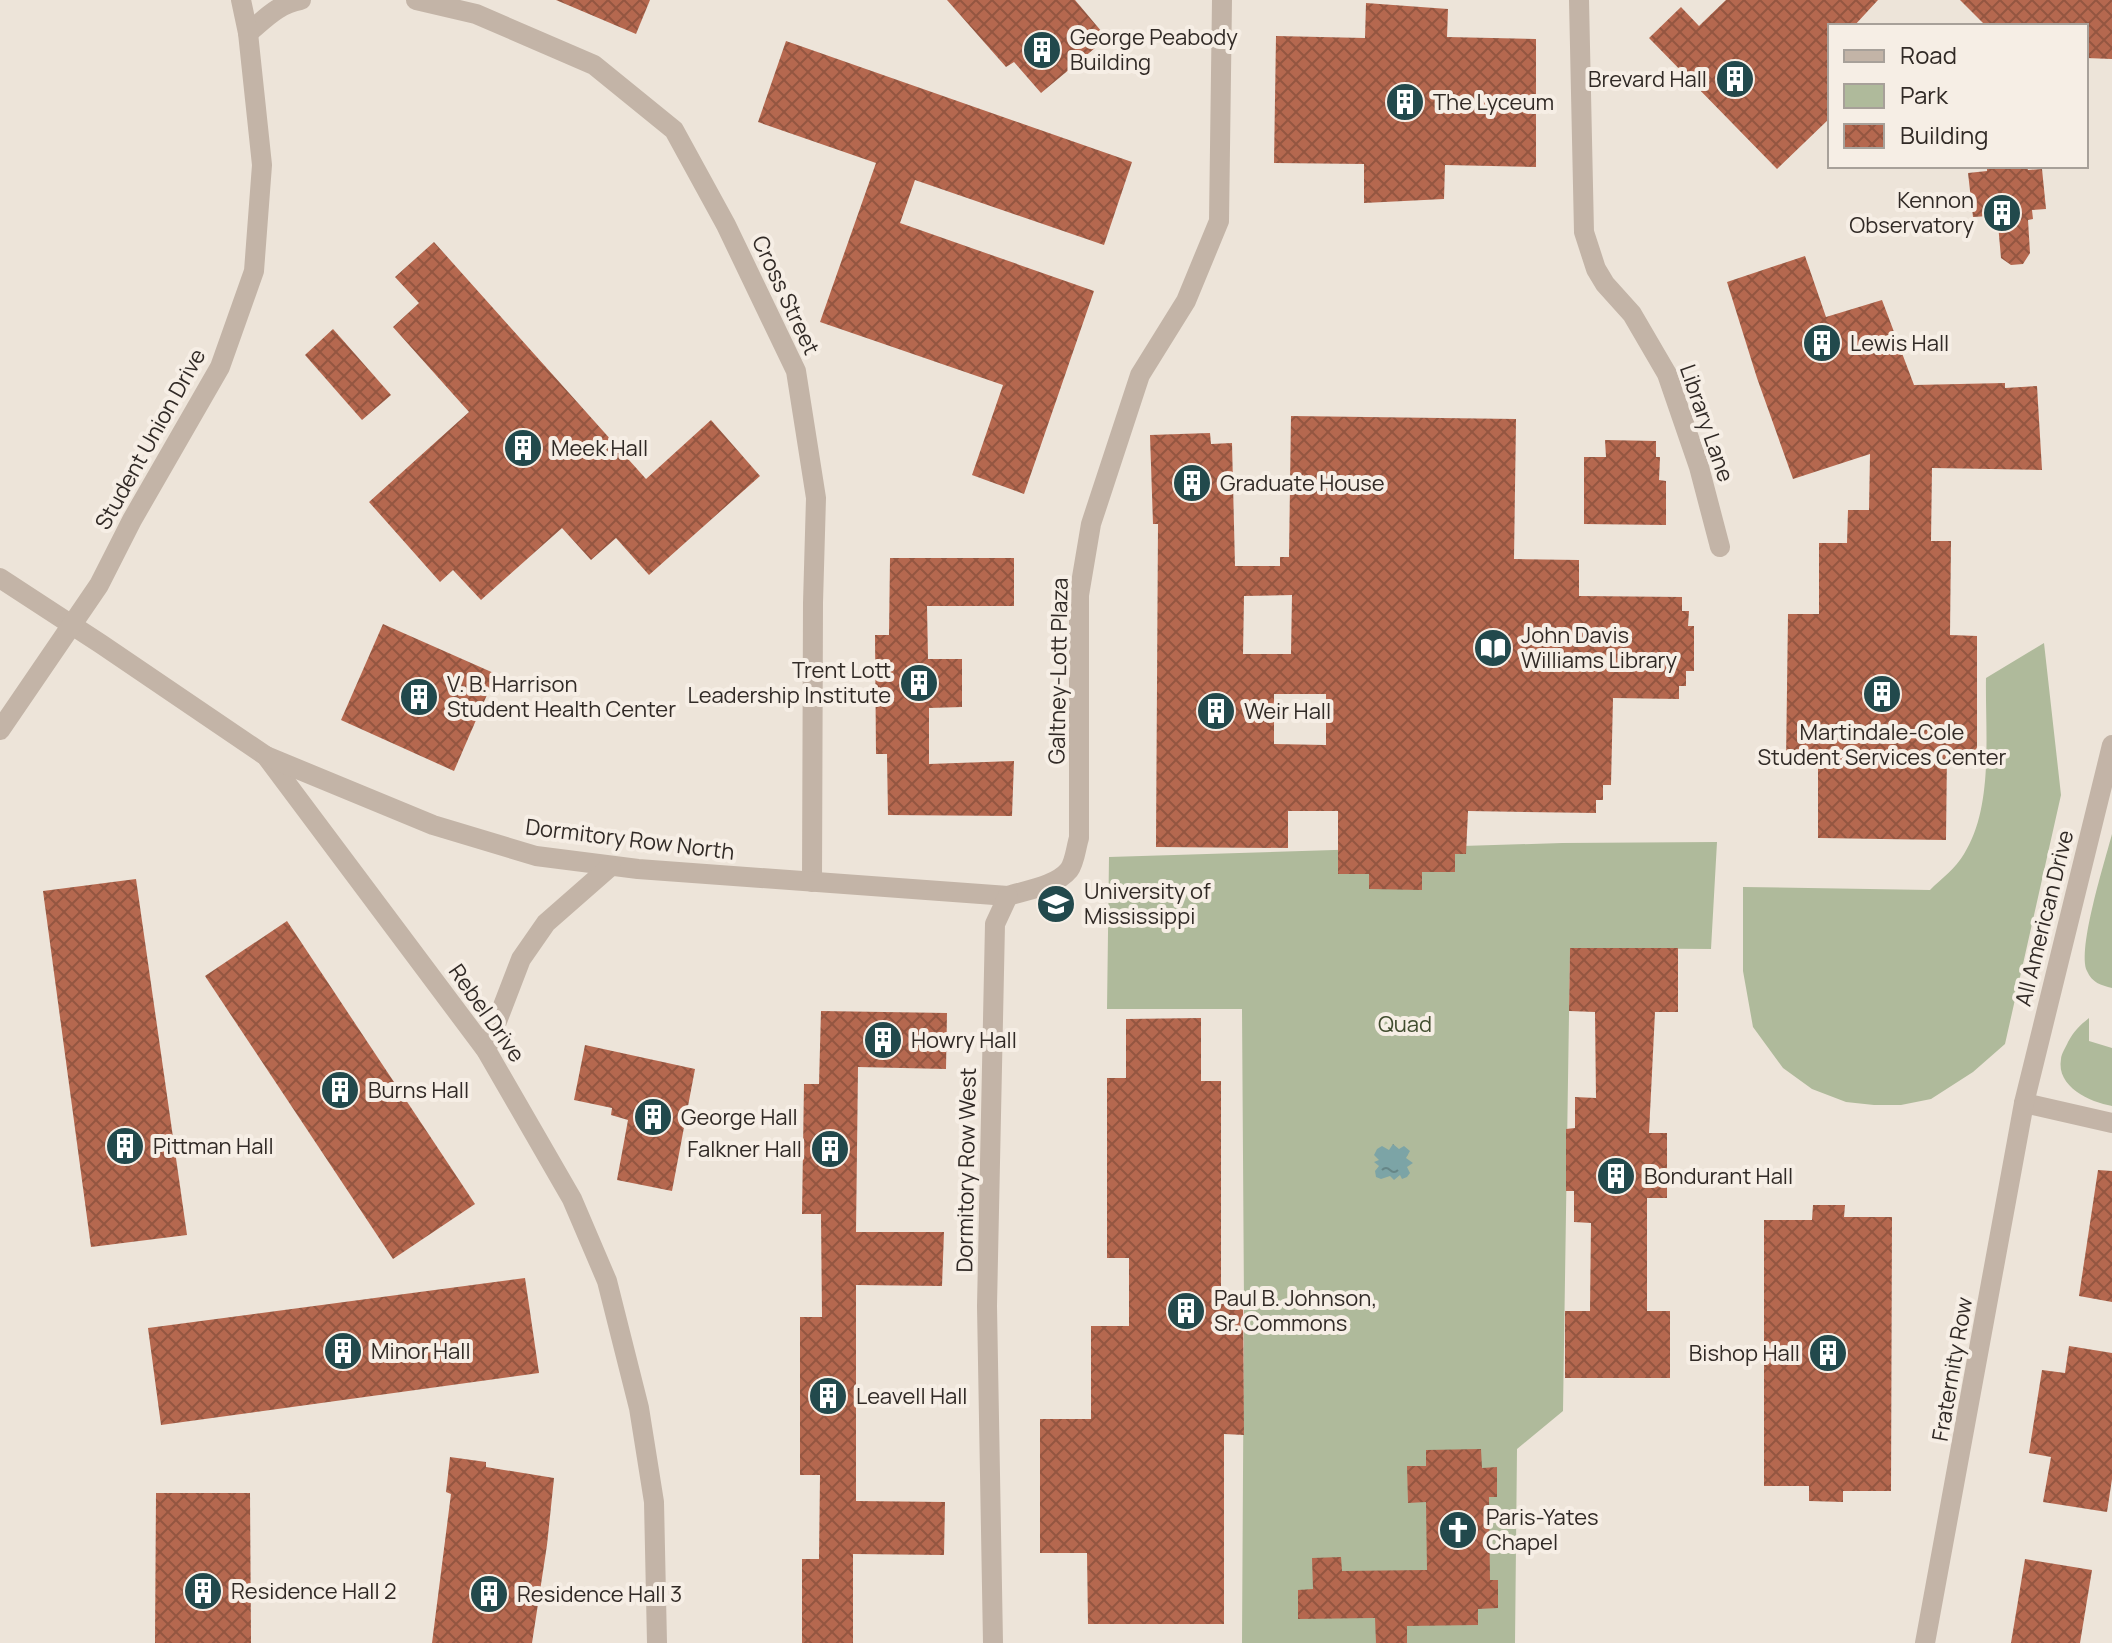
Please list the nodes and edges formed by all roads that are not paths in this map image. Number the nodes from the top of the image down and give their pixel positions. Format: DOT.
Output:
graph roads {
  1 [pos="241,0"];
  2 [pos="301,0"];
  3 [pos="416,0"];
  4 [pos="1222,0"];
  5 [pos="1579,0"];
  6 [pos="248,33"];
  7 [pos="1720,547"];
  8 [pos="0,578"];
  9 [pos="72,624"];
  10 [pos="0,730"];
  11 [pos="2112,745"];
  12 [pos="266,756"];
  13 [pos="611,866"];
  14 [pos="812,882"];
  15 [pos="1008,896"];
  16 [pos="486,1050"];
  17 [pos="2024,1103"];
  18 [pos="2112,1123"];
  19 [pos="657,1643"];
  20 [pos="993,1643"];
  21 [pos="1925,1643"];
  1 -- 6 [label="street, Student Union Drive"];
  2 -- 6 [label="street"];
  3 -- 14 [label="street, Cross Street"];
  4 -- 15 [label="street, Galtney-Lott Plaza"];
  5 -- 7 [label="street, Library Lane"];
  6 -- 9 [label="street, Student Union Drive"];
  8 -- 9 [label="street, Rebel Drive"];
  9 -- 10 [label="street, Student Union Drive"];
  9 -- 12 [label="street, Rebel Drive"];
  11 -- 17 [label="street, All American Drive"];
  12 -- 13 [label="street, Dormitory Row North"];
  12 -- 16 [label="street, Rebel Drive"];
  13 -- 14 [label="street, Dormitory Row North"];
  13 -- 16 [label="street"];
  14 -- 15 [label="street"];
  15 -- 20 [label="street, Dormitory Row West"];
  16 -- 19 [label="street, Rebel Drive"];
  17 -- 18 [label="street"];
  17 -- 21 [label="street, Fraternity Row"];
}
